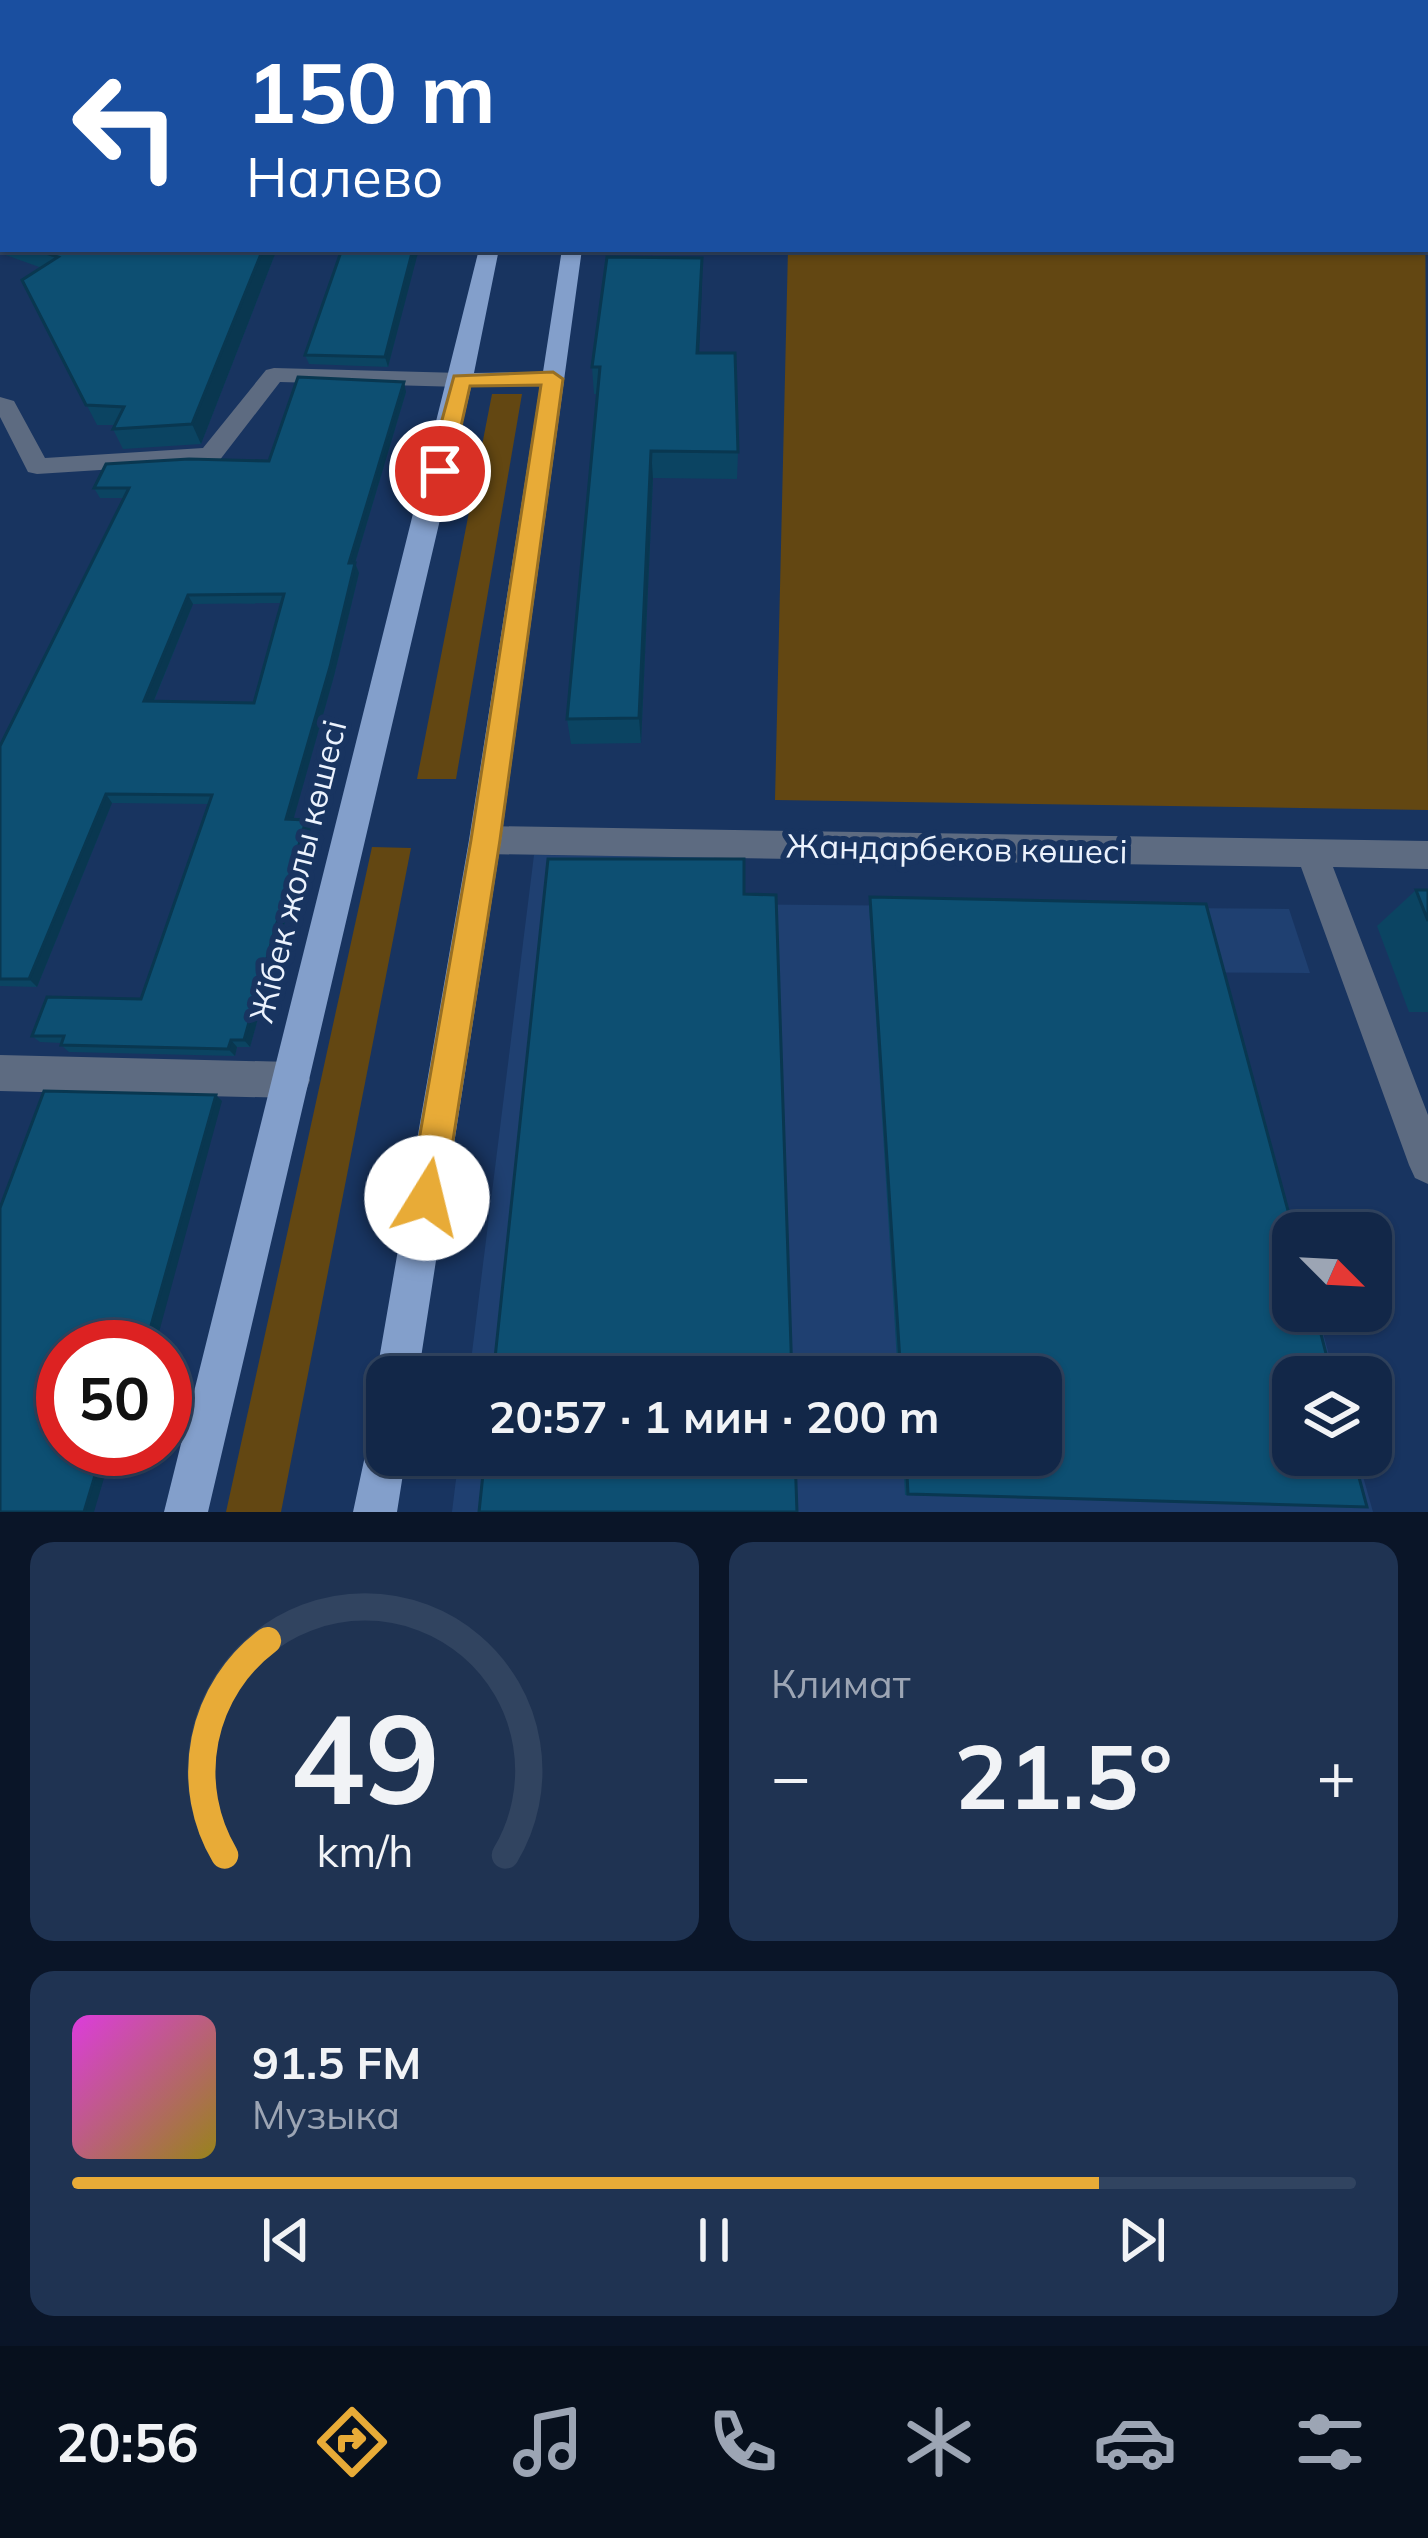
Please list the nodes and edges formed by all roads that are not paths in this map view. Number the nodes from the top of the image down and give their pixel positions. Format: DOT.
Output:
graph roads {
  1 [pos="488,252"];
  2 [pos="572,252"];
  3 [pos="553,379"];
  4 [pos="461,380"];
  5 [pos="0,404"];
  6 [pos="485,840"];
  7 [pos="1312,854"];
  8 [pos="1428,855"];
  9 [pos="0,1072"];
  10 [pos="292,1080"];
  11 [pos="1428,1165"];
  12 [pos="400,1356"];
  13 [pos="381,1476"];
  14 [pos="186,1512"];
  15 [pos="375,1512"];
  1 -- 4 [label="main road, Жібек жолы көшесі"];
  2 -- 3 [label="main road"];
  3 -- 4 [label="main road"];
  3 -- 6 [label="main road"];
  4 -- 5 [label="street"];
  4 -- 10 [label="main road, Жібек жолы көшесі"];
  6 -- 7 [label="street, Жандарбеков көшесі"];
  6 -- 12 [label="main road"];
  7 -- 8 [label="street, Жандарбеков көшесі"];
  7 -- 11 [label="street"];
  9 -- 10 [label="street"];
  10 -- 14 [label="main road, Жібек жолы көшесі"];
  13 -- 15 [label="main road"];
}
